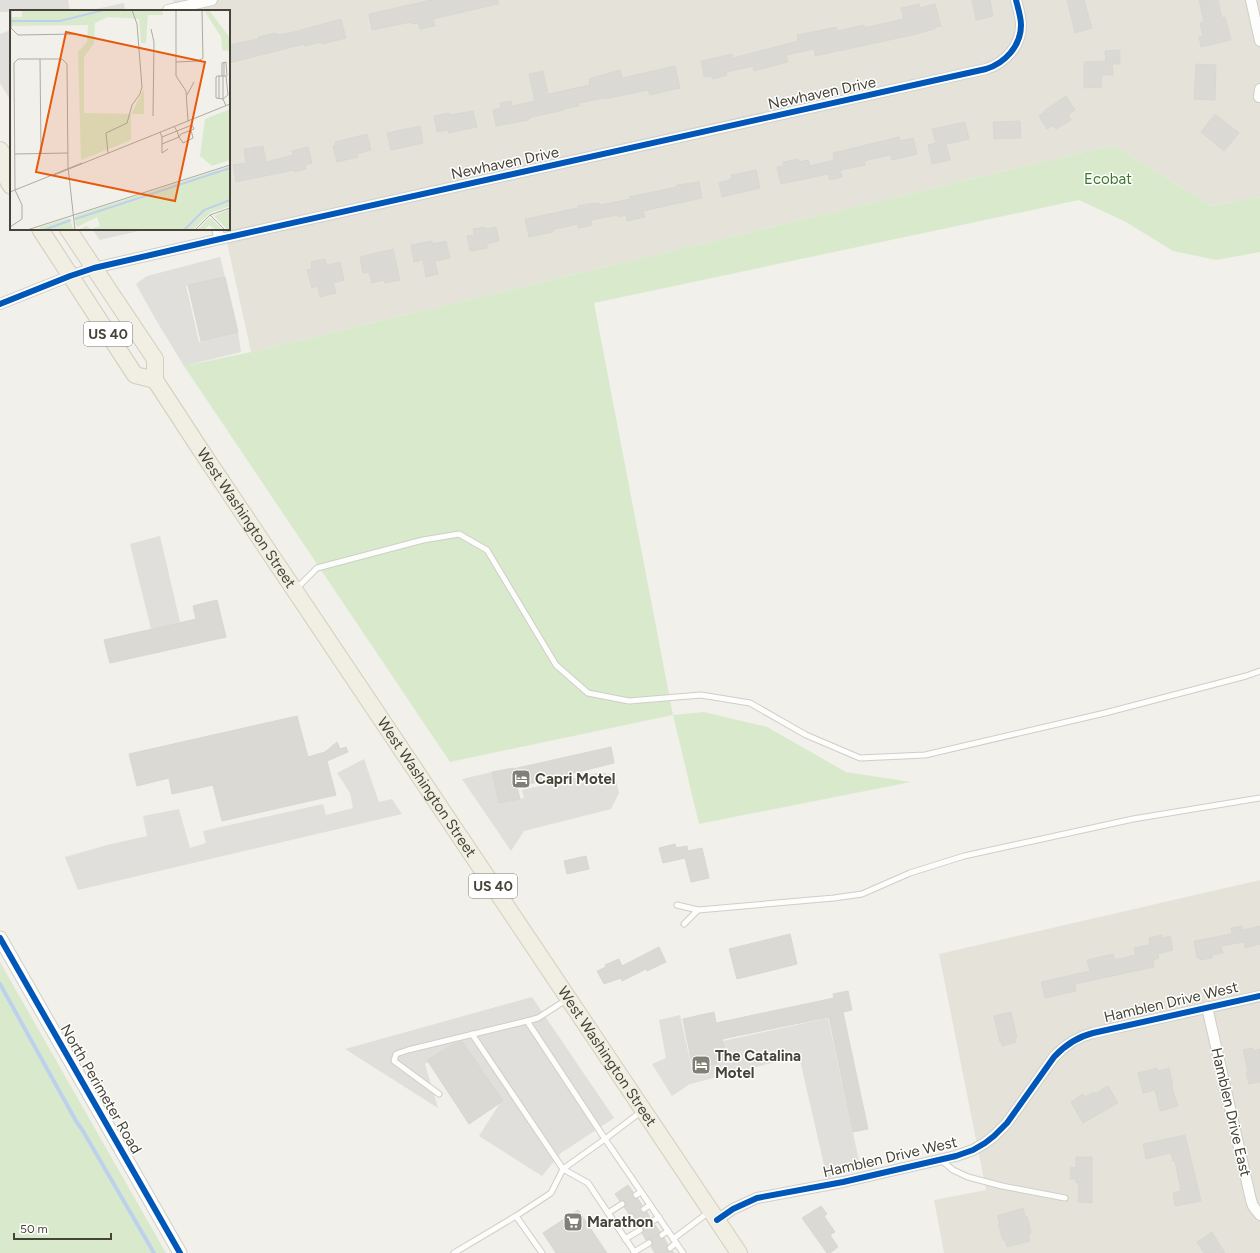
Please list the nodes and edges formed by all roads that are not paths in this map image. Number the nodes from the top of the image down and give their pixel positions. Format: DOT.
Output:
graph roads {
  1 [pos="212,0"];
  2 [pos="1016,0"];
  3 [pos="1251,0"];
  4 [pos="167,7"];
  5 [pos="1260,41"];
  6 [pos="6,157"];
  7 [pos="10,184"];
  8 [pos="41,230"];
  9 [pos="69,230"];
  10 [pos="219,234"];
  11 [pos="94,268"];
  12 [pos="70,276"];
  13 [pos="0,304"];
  14 [pos="156,380"];
  15 [pos="295,590"];
  16 [pos="1260,671"];
  17 [pos="1260,798"];
  18 [pos="677,905"];
  19 [pos="698,910"];
  20 [pos="684,924"];
  21 [pos="0,938"];
  22 [pos="1260,996"];
  23 [pos="568,998"];
  24 [pos="1207,1007"];
  25 [pos="527,1021"];
  26 [pos="472,1034"];
  27 [pos="439,1094"];
  28 [pos="644,1110"];
  29 [pos="605,1139"];
  30 [pos="941,1160"];
  31 [pos="563,1169"];
  32 [pos="641,1192"];
  33 [pos="636,1196"];
  34 [pos="1065,1198"];
  35 [pos="622,1204"];
  36 [pos="650,1205"];
  37 [pos="644,1209"];
  38 [pos="608,1213"];
  39 [pos="714,1215"];
  40 [pos="1260,1215"];
  41 [pos="516,1216"];
  42 [pos="631,1217"];
  43 [pos="658,1218"];
  44 [pos="653,1221"];
  45 [pos="617,1226"];
  46 [pos="640,1230"];
  47 [pos="668,1231"];
  48 [pos="662,1235"];
  49 [pos="625,1239"];
  50 [pos="675,1241"];
  51 [pos="648,1243"];
  52 [pos="670,1248"];
  53 [pos="180,1253"];
  54 [pos="454,1253"];
  55 [pos="542,1253"];
  56 [pos="635,1253"];
  57 [pos="683,1253"];
  58 [pos="739,1253"];
  1 -- 4 [label="street"];
  2 -- 10 [label="street, Newhaven Drive"];
  3 -- 5 [label="street"];
  6 -- 7 [label="main road"];
  8 -- 12 [label="main road, US 40"];
  9 -- 11 [label="main road, US 40"];
  10 -- 11 [label="street, Newhaven Drive"];
  11 -- 12 [label="street, Newhaven Drive"];
  11 -- 14 [label="main road, US 40"];
  12 -- 13 [label="street, Newhaven Drive"];
  12 -- 14 [label="main road, US 40"];
  14 -- 15 [label="main road, West Washington Street / US 40"];
  15 -- 16 [label="lane"];
  15 -- 23 [label="main road, West Washington Street / US 40"];
  17 -- 19 [label="lane"];
  18 -- 19 [label="lane"];
  19 -- 20 [label="lane"];
  21 -- 53 [label="street, North Perimeter Road"];
  22 -- 24 [label="street, Hamblen Drive West"];
  23 -- 25 [label="lane"];
  23 -- 28 [label="main road, West Washington Street / US 40"];
  24 -- 30 [label="street, Hamblen Drive West"];
  24 -- 40 [label="street, Hamblen Drive East"];
  25 -- 26 [label="lane"];
  25 -- 29 [label="lane"];
  26 -- 27 [label="lane"];
  26 -- 31 [label="lane"];
  28 -- 29 [label="lane"];
  28 -- 39 [label="main road, West Washington Street / US 40"];
  29 -- 31 [label="lane"];
  29 -- 32 [label="lane"];
  30 -- 34 [label="lane"];
  30 -- 39 [label="street, Hamblen Drive West"];
  31 -- 38 [label="lane"];
  31 -- 41 [label="lane"];
  32 -- 33 [label="lane"];
  32 -- 36 [label="lane"];
  35 -- 38 [label="lane"];
  36 -- 37 [label="lane"];
  36 -- 43 [label="lane"];
  38 -- 45 [label="lane"];
  39 -- 50 [label="lane"];
  39 -- 58 [label="main road, West Washington Street / US 40"];
  41 -- 54 [label="lane"];
  41 -- 55 [label="lane"];
  42 -- 45 [label="lane"];
  43 -- 44 [label="lane"];
  43 -- 47 [label="lane"];
  45 -- 49 [label="lane"];
  46 -- 49 [label="lane"];
  47 -- 48 [label="lane"];
  47 -- 50 [label="lane"];
  49 -- 56 [label="lane"];
  50 -- 52 [label="lane"];
  50 -- 57 [label="lane"];
  51 -- 56 [label="lane"];
}
